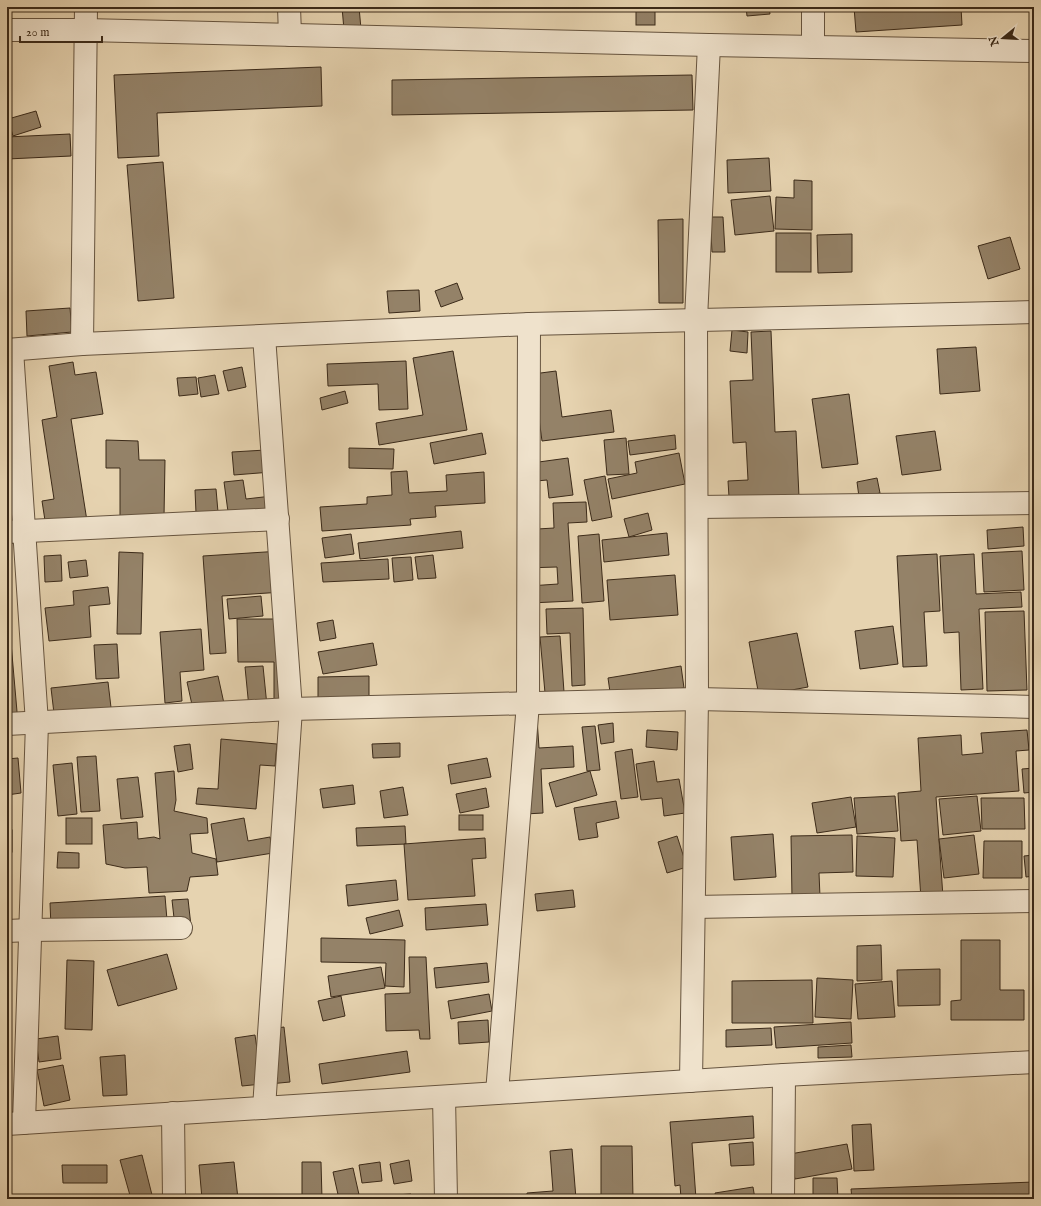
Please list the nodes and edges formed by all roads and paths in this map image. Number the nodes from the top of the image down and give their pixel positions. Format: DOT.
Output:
graph roads {
  1 [pos="86,7"];
  2 [pos="289,7"];
  3 [pos="813,7"];
  4 [pos="7,30"];
  5 [pos="85,30"];
  6 [pos="290,35"];
  7 [pos="709,45"];
  8 [pos="813,47"];
  9 [pos="1034,51"];
  10 [pos="1034,312"];
  11 [pos="696,319"];
  12 [pos="529,324"];
  13 [pos="264,336"];
  14 [pos="82,344"];
  15 [pos="9,350"];
  16 [pos="1034,503"];
  17 [pos="697,507"];
  18 [pos="278,519"];
  19 [pos="15,532"];
  20 [pos="697,699"];
  21 [pos="528,703"];
  22 [pos="1034,707"];
  23 [pos="291,709"];
  24 [pos="36,722"];
  25 [pos="7,724"];
  26 [pos="1034,901"];
  27 [pos="694,907"];
  28 [pos="181,928"];
  29 [pos="30,930"];
  30 [pos="7,931"];
  31 [pos="1034,1062"];
  32 [pos="784,1075"];
  33 [pos="691,1081"];
  34 [pos="496,1093"];
  35 [pos="444,1097"];
  36 [pos="264,1108"];
  37 [pos="173,1113"];
  38 [pos="15,1123"];
  39 [pos="174,1199"];
  40 [pos="446,1199"];
  41 [pos="782,1199"];
  1 -- 5 [label="street"];
  2 -- 6 [label="street"];
  3 -- 8 [label="street"];
  4 -- 5 [label="street"];
  5 -- 6 [label="street"];
  5 -- 14 [label="street"];
  6 -- 7 [label="street"];
  7 -- 8 [label="street"];
  7 -- 11 [label="street"];
  8 -- 9 [label="street"];
  10 -- 11 [label="street"];
  11 -- 12 [label="street"];
  11 -- 17 [label="street"];
  12 -- 13 [label="street"];
  12 -- 21 [label="street"];
  13 -- 14 [label="street"];
  13 -- 18 [label="street"];
  14 -- 15 [label="street"];
  15 -- 19 [label="street"];
  16 -- 17 [label="street"];
  17 -- 20 [label="street"];
  18 -- 19 [label="street"];
  18 -- 23 [label="street"];
  19 -- 24 [label="street"];
  20 -- 21 [label="street"];
  20 -- 22 [label="street"];
  20 -- 27 [label="street"];
  21 -- 23 [label="street"];
  21 -- 34 [label="street"];
  23 -- 24 [label="street"];
  23 -- 36 [label="street"];
  24 -- 25 [label="street"];
  24 -- 29 [label="street"];
  26 -- 27 [label="street"];
  27 -- 33 [label="street"];
  28 -- 29 [label="street"];
  29 -- 30 [label="street"];
  29 -- 38 [label="street"];
  31 -- 32 [label="street"];
  32 -- 33 [label="street"];
  32 -- 41 [label="street"];
  33 -- 34 [label="street"];
  34 -- 35 [label="street"];
  35 -- 36 [label="street"];
  35 -- 40 [label="street"];
  36 -- 37 [label="street"];
  37 -- 38 [label="street"];
  37 -- 39 [label="street"];
}
